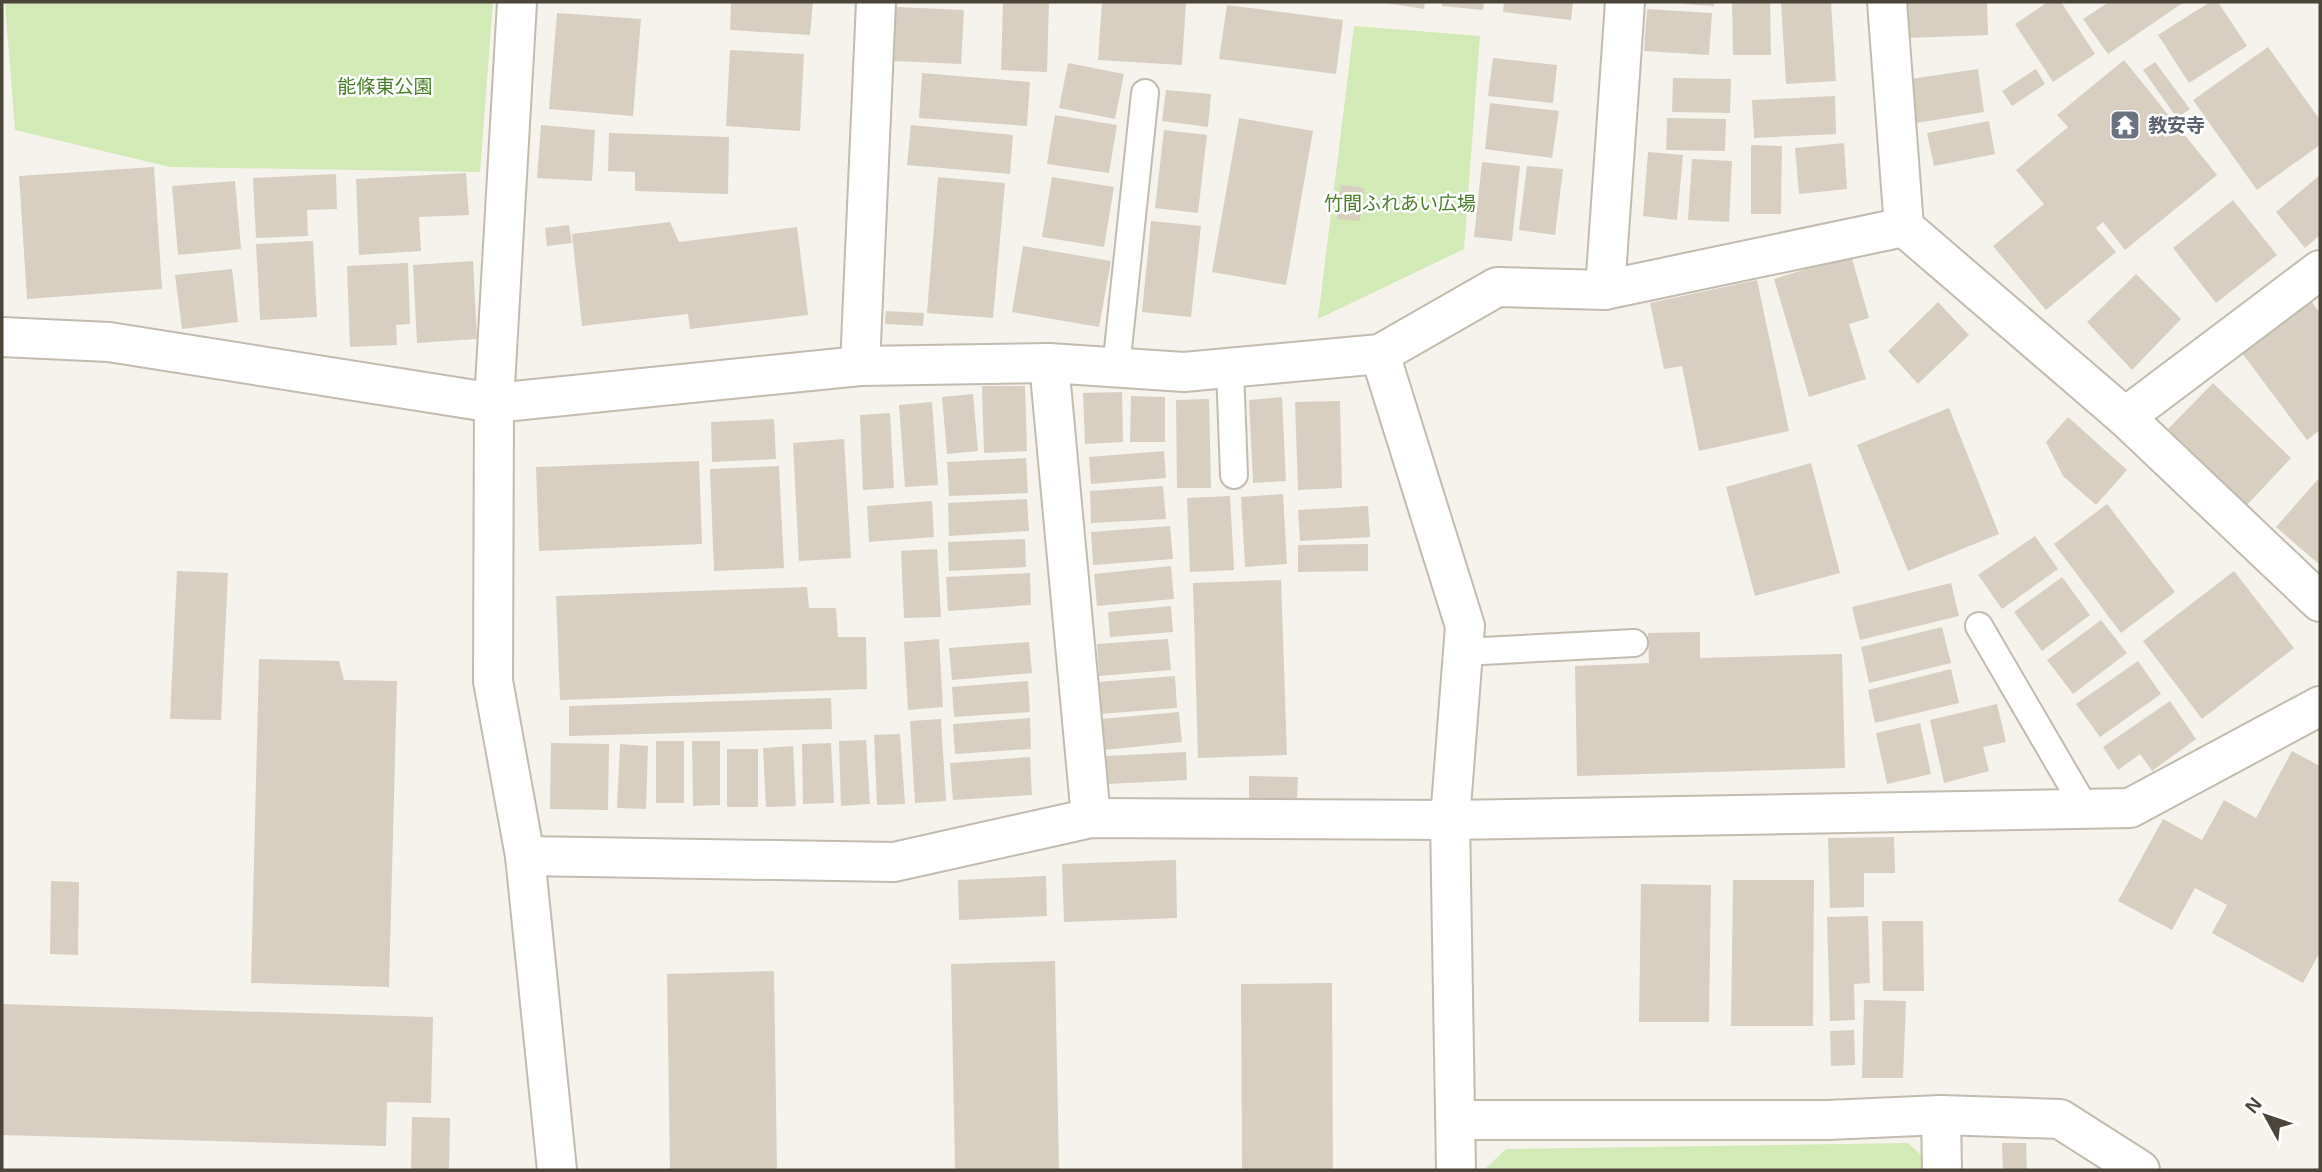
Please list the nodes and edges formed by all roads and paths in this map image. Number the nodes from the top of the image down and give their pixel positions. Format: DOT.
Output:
graph roads {
  1 [pos="517,2"];
  2 [pos="876,2"];
  3 [pos="1625,2"];
  4 [pos="1887,2"];
  5 [pos="1145,93"];
  6 [pos="1904,227"];
  7 [pos="2320,270"];
  8 [pos="1605,290"];
  9 [pos="2,337"];
  10 [pos="1380,354"];
  11 [pos="1049,363"];
  12 [pos="860,366"];
  13 [pos="1116,368"];
  14 [pos="1230,368"];
  15 [pos="494,403"];
  16 [pos="2124,417"];
  17 [pos="1234,475"];
  18 [pos="2320,602"];
  19 [pos="1979,626"];
  20 [pos="1634,643"];
  21 [pos="1463,652"];
  22 [pos="2320,706"];
  23 [pos="2085,808"];
  24 [pos="1091,818"];
  25 [pos="1450,820"];
  26 [pos="525,856"];
  27 [pos="1941,1115"];
  28 [pos="1456,1120"];
  29 [pos="557,1170"];
  30 [pos="1456,1170"];
  31 [pos="1942,1170"];
  32 [pos="2140,1170"];
  1 -- 15 [label="street"];
  2 -- 12 [label="street"];
  3 -- 8 [label="street"];
  4 -- 6 [label="street"];
  5 -- 13 [label="lane"];
  6 -- 8 [label="street"];
  6 -- 16 [label="street"];
  7 -- 16 [label="street"];
  8 -- 10 [label="street"];
  9 -- 15 [label="street"];
  10 -- 14 [label="street"];
  10 -- 21 [label="street"];
  11 -- 12 [label="street"];
  11 -- 13 [label="street"];
  11 -- 24 [label="street"];
  12 -- 15 [label="street"];
  13 -- 14 [label="street"];
  14 -- 17 [label="lane"];
  15 -- 26 [label="street"];
  16 -- 18 [label="street"];
  19 -- 23 [label="lane"];
  20 -- 21 [label="lane"];
  21 -- 25 [label="street"];
  22 -- 23 [label="street"];
  23 -- 25 [label="street"];
  24 -- 25 [label="street"];
  24 -- 26 [label="street"];
  25 -- 28 [label="street"];
  26 -- 29 [label="street"];
  27 -- 28 [label="street"];
  27 -- 31 [label="street"];
  27 -- 32 [label="street"];
  28 -- 30 [label="street"];
}
